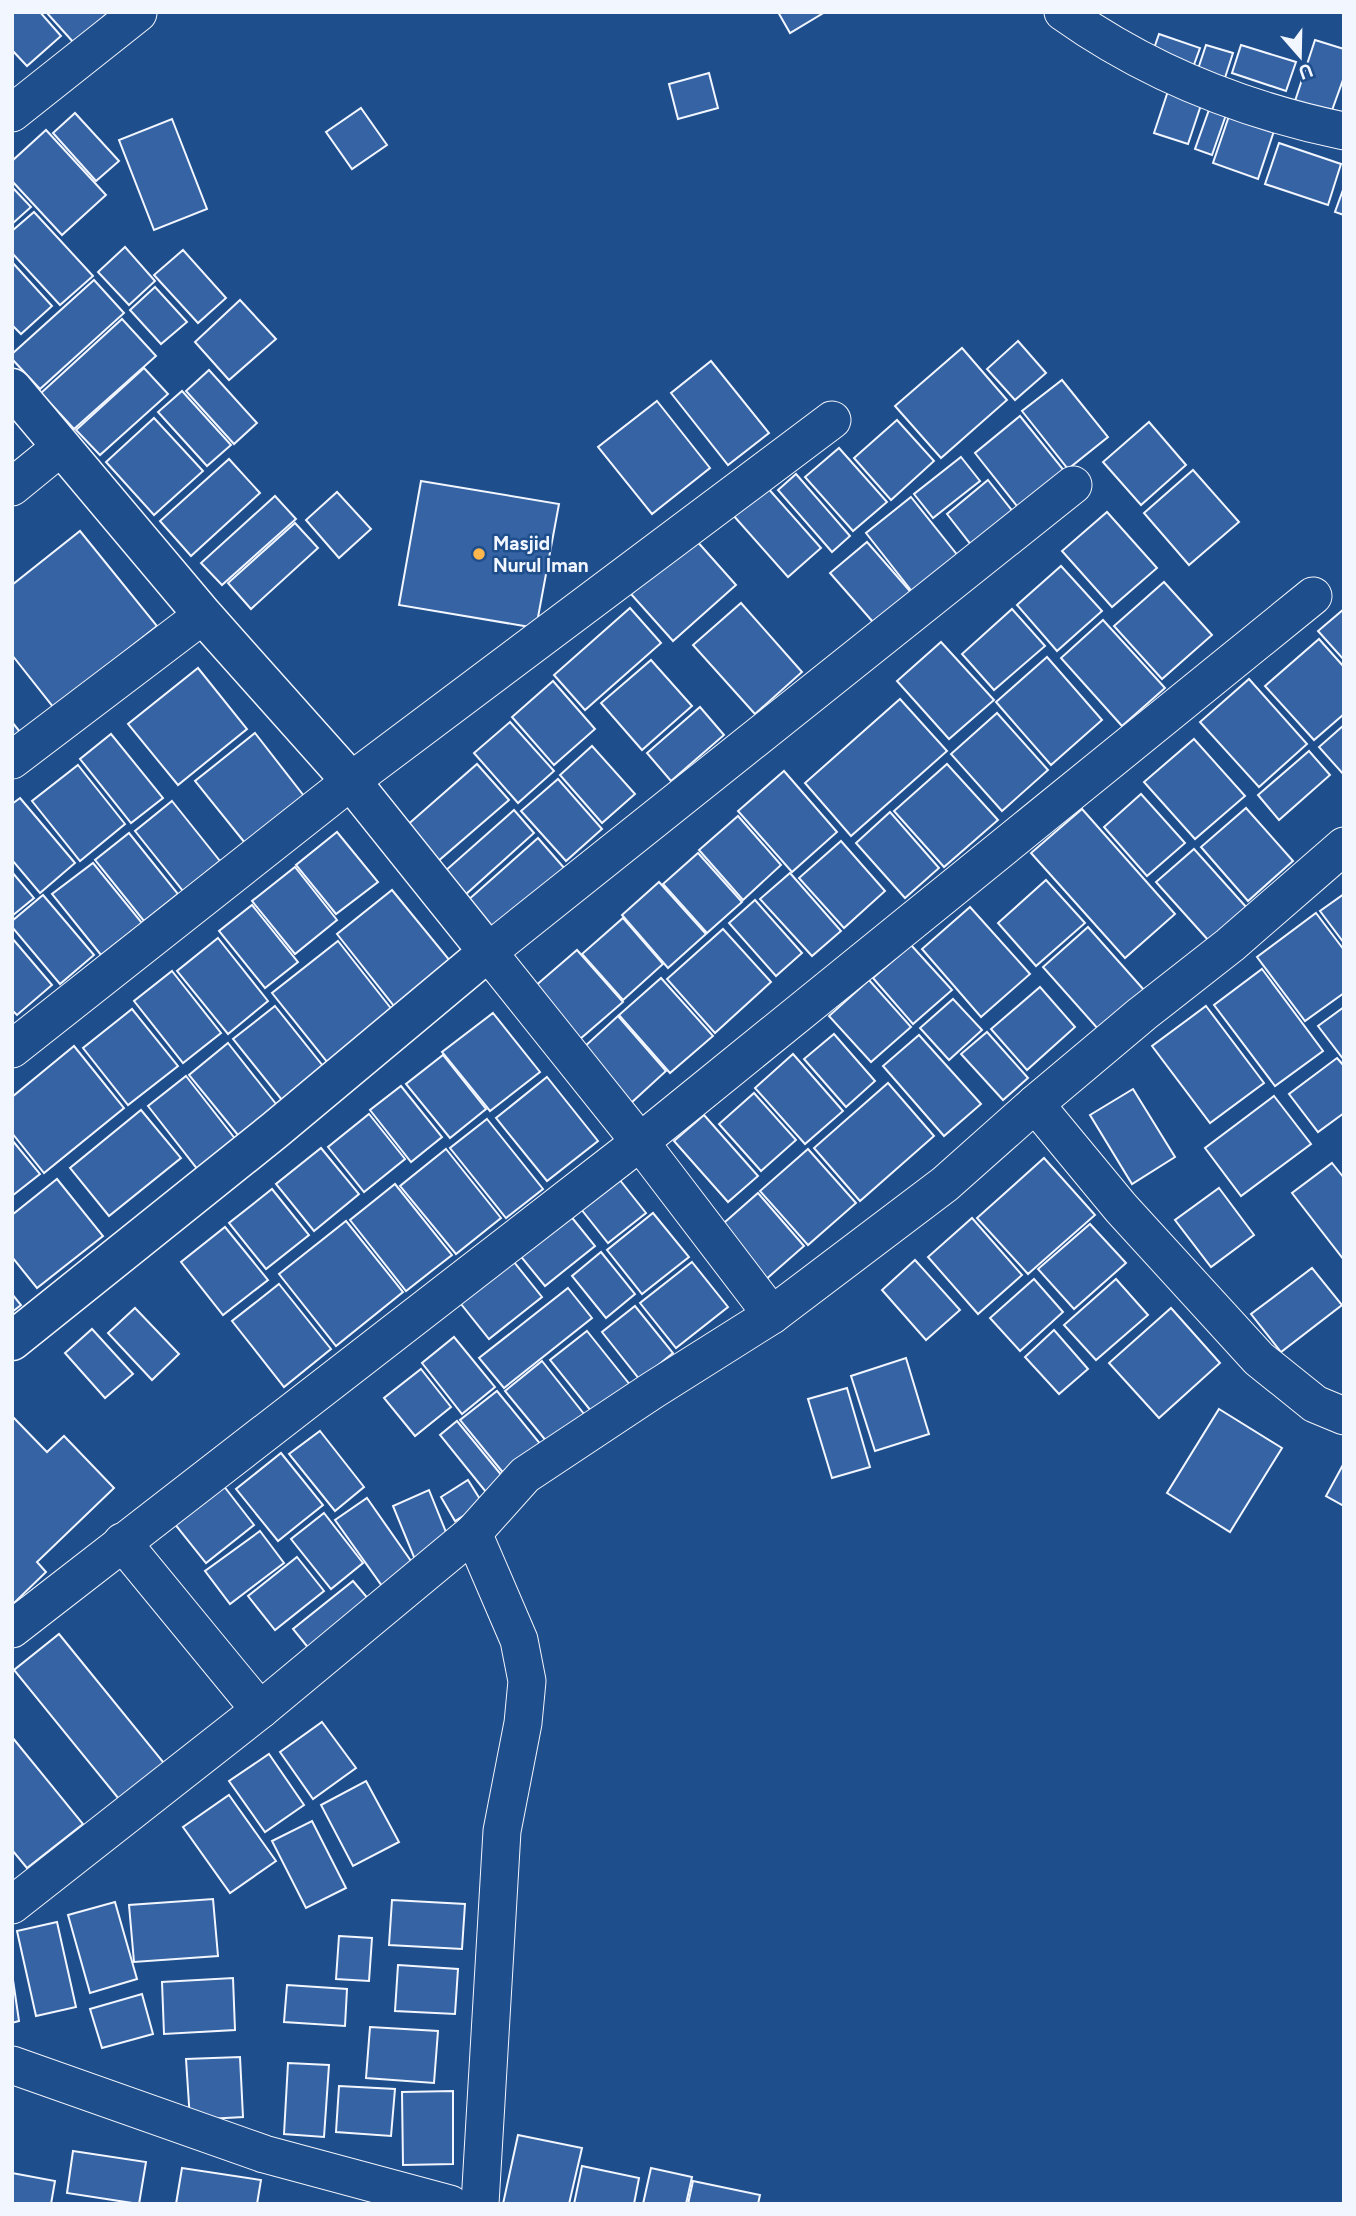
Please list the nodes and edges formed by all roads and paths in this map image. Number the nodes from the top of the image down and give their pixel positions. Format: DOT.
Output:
graph roads {
  1 [pos="1063,12"];
  2 [pos="138,13"];
  3 [pos="12,113"];
  4 [pos="1344,131"];
  5 [pos="12,388"];
  6 [pos="832,421"];
  7 [pos="61,447"];
  8 [pos="1073,485"];
  9 [pos="12,487"];
  10 [pos="1313,596"];
  11 [pos="203,615"];
  12 [pos="12,760"];
  13 [pos="351,781"];
  14 [pos="1344,846"];
  15 [pos="488,952"];
  16 [pos="12,1049"];
  17 [pos="1035,1104"];
  18 [pos="640,1142"];
  19 [pos="772,1315"];
  20 [pos="12,1341"];
  21 [pos="1344,1416"];
  22 [pos="474,1533"];
  23 [pos="122,1542"];
  24 [pos="12,1629"];
  25 [pos="260,1710"];
  26 [pos="12,1905"];
  27 [pos="12,2064"];
  28 [pos="450,2204"];
  29 [pos="480,2204"];
  1 -- 4 [label="street"];
  2 -- 3 [label="street"];
  5 -- 7 [label="street"];
  6 -- 13 [label="street"];
  7 -- 9 [label="street"];
  7 -- 11 [label="street"];
  8 -- 15 [label="street"];
  10 -- 18 [label="street"];
  11 -- 12 [label="street"];
  11 -- 13 [label="street"];
  13 -- 15 [label="street"];
  13 -- 16 [label="street"];
  14 -- 17 [label="street"];
  15 -- 18 [label="street"];
  15 -- 20 [label="street"];
  17 -- 19 [label="street"];
  17 -- 21 [label="street"];
  18 -- 19 [label="street"];
  18 -- 23 [label="street"];
  19 -- 22 [label="street"];
  22 -- 25 [label="street"];
  22 -- 29 [label="street"];
  23 -- 24 [label="street"];
  23 -- 25 [label="street"];
  25 -- 26 [label="street"];
  27 -- 28 [label="street"];
}
